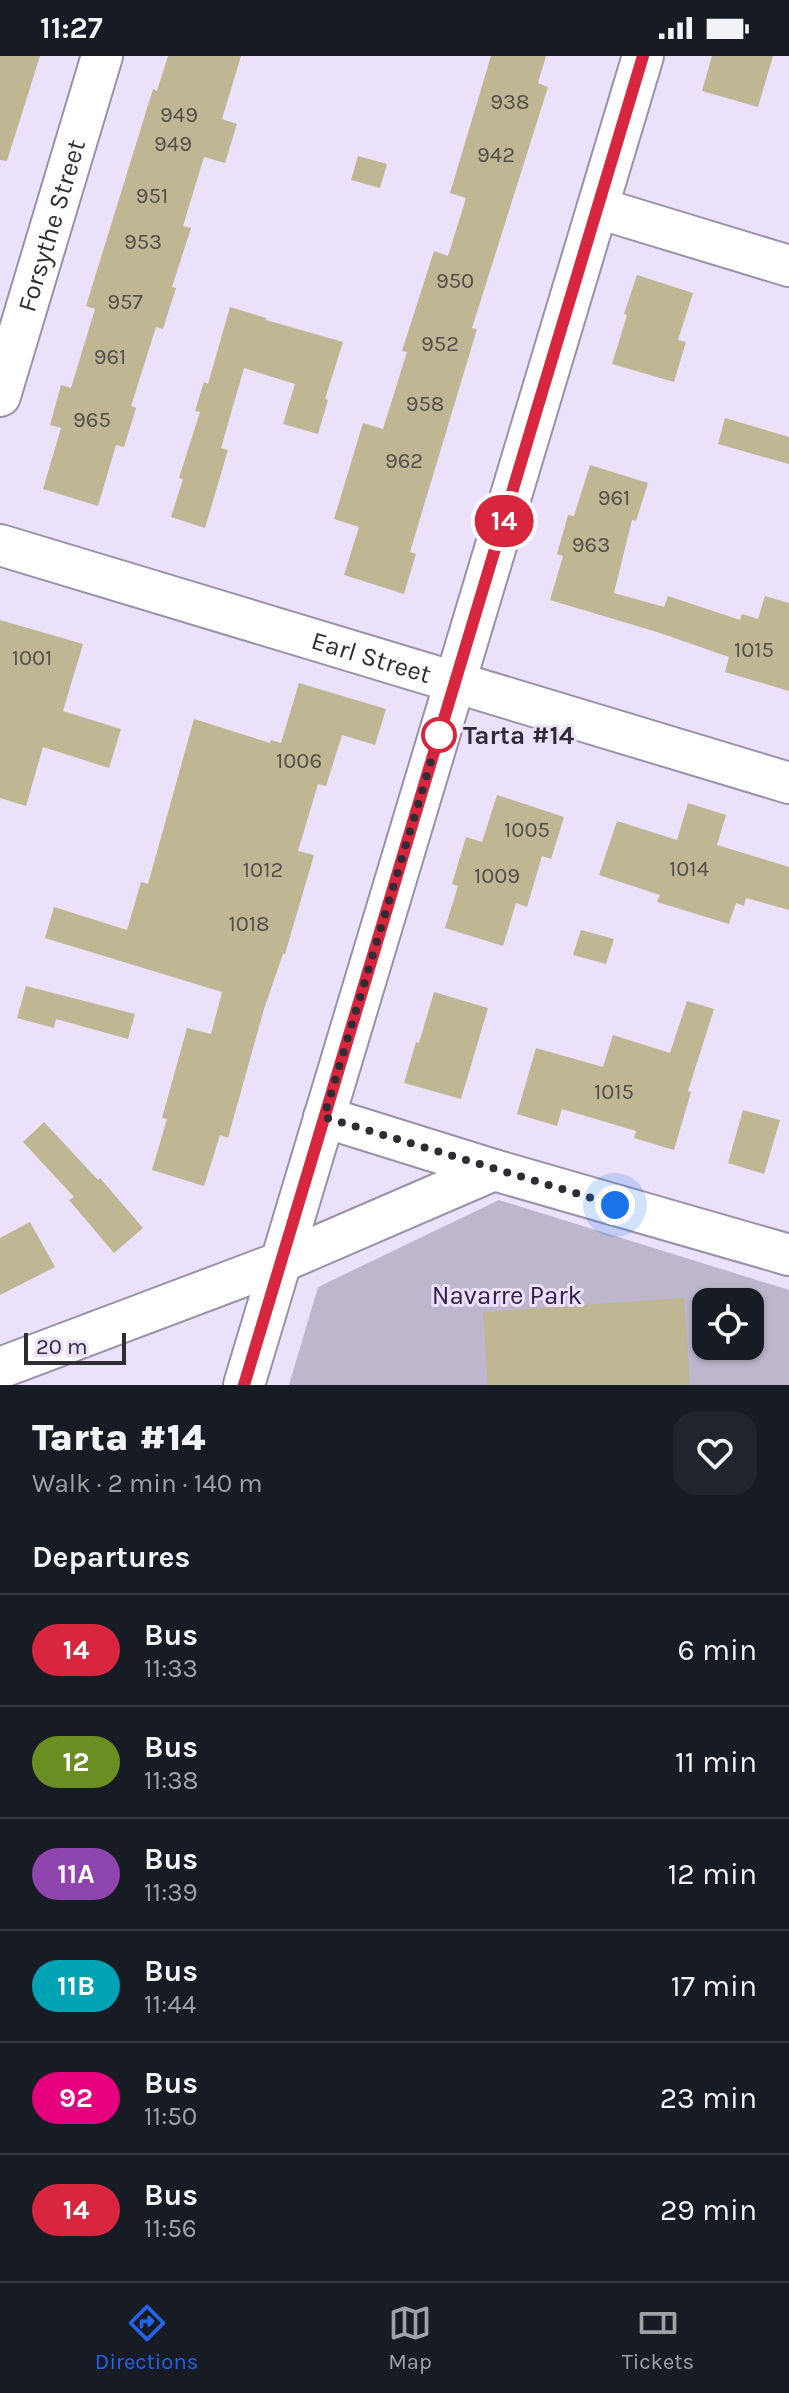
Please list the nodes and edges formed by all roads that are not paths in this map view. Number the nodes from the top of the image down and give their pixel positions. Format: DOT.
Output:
graph roads {
  1 [pos="102,56"];
  2 [pos="643,56"];
  3 [pos="598,208"];
  4 [pos="789,266"];
  5 [pos="0,396"];
  6 [pos="0,545"];
  7 [pos="455,683"];
  8 [pos="789,783"];
  9 [pos="324,1117"];
  10 [pos="494,1170"];
  11 [pos="789,1255"];
  12 [pos="281,1262"];
  13 [pos="0,1368"];
  14 [pos="244,1385"];
  1 -- 5 [label="street, Forsythe Street"];
  2 -- 3 [label="street"];
  3 -- 4 [label="street"];
  3 -- 7 [label="street"];
  6 -- 7 [label="street, Earl Street"];
  7 -- 8 [label="street, Earl Street"];
  7 -- 9 [label="street"];
  9 -- 10 [label="street"];
  9 -- 12 [label="street"];
  10 -- 11 [label="street"];
  10 -- 12 [label="street"];
  12 -- 13 [label="street"];
  12 -- 14 [label="street"];
}
